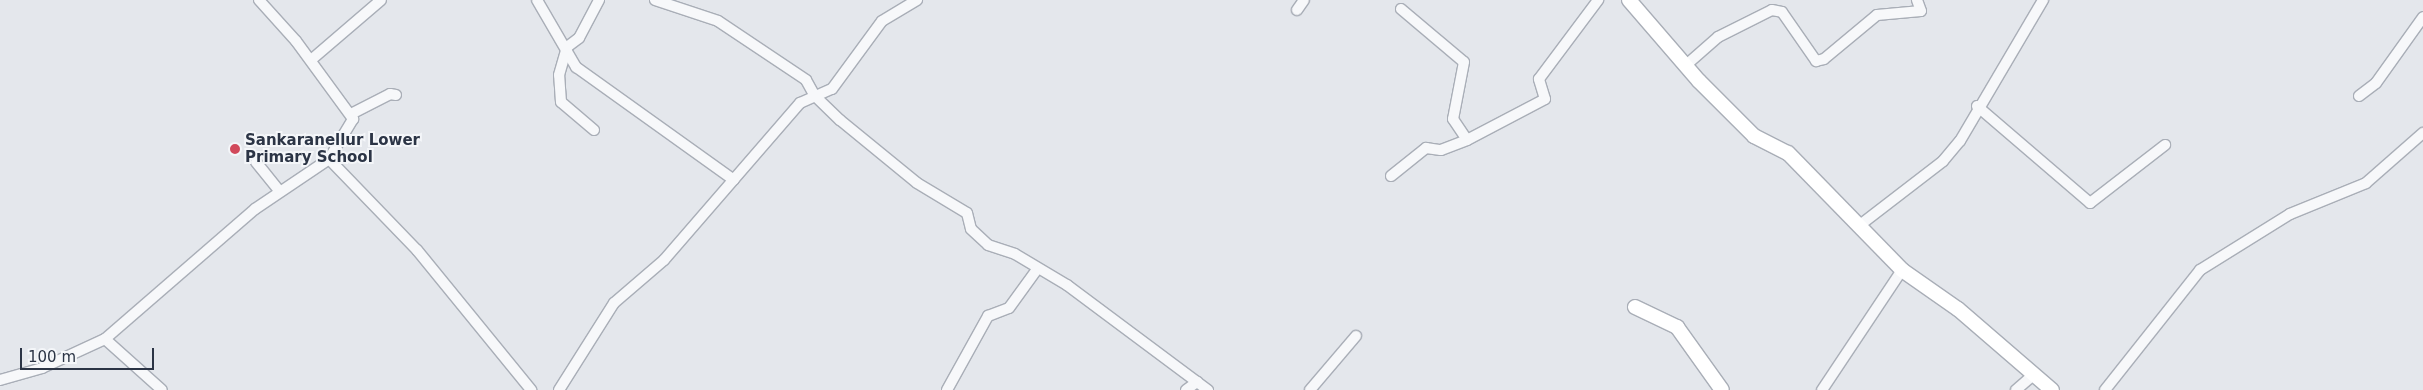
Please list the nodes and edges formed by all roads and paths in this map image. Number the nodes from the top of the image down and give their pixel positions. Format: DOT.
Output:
graph roads {
  1 [pos="381,0"];
  2 [pos="537,0"];
  3 [pos="599,0"];
  4 [pos="655,0"];
  5 [pos="917,0"];
  6 [pos="1304,0"];
  7 [pos="1598,0"];
  8 [pos="1629,0"];
  9 [pos="1918,0"];
  10 [pos="2043,0"];
  11 [pos="263,1"];
  12 [pos="1400,9"];
  13 [pos="1297,10"];
  14 [pos="2423,17"];
  15 [pos="566,46"];
  16 [pos="311,60"];
  17 [pos="1684,66"];
  18 [pos="396,95"];
  19 [pos="815,96"];
  20 [pos="2359,96"];
  21 [pos="1977,106"];
  22 [pos="351,114"];
  23 [pos="594,130"];
  24 [pos="2423,133"];
  25 [pos="1467,140"];
  26 [pos="2165,145"];
  27 [pos="329,159"];
  28 [pos="256,162"];
  29 [pos="1391,176"];
  30 [pos="734,180"];
  31 [pos="280,192"];
  32 [pos="1860,225"];
  33 [pos="1038,268"];
  34 [pos="1902,270"];
  35 [pos="1635,307"];
  36 [pos="1356,336"];
  37 [pos="104,339"];
  38 [pos="2033,375"];
  39 [pos="0,380"];
  40 [pos="1197,382"];
  41 [pos="162,390"];
  42 [pos="531,390"];
  43 [pos="559,390"];
  44 [pos="947,390"];
  45 [pos="1186,390"];
  46 [pos="1208,390"];
  47 [pos="1310,390"];
  48 [pos="1722,390"];
  49 [pos="1822,390"];
  50 [pos="2016,390"];
  51 [pos="2052,390"];
  52 [pos="2106,390"];
  1 -- 16 [label="street"];
  2 -- 15 [label="street"];
  3 -- 15 [label="street"];
  4 -- 19 [label="street"];
  5 -- 19 [label="street"];
  6 -- 13 [label="street"];
  7 -- 25 [label="street"];
  8 -- 17 [label="main road"];
  9 -- 17 [label="street"];
  10 -- 21 [label="street"];
  11 -- 16 [label="street"];
  12 -- 25 [label="street"];
  14 -- 20 [label="street"];
  15 -- 23 [label="street"];
  15 -- 30 [label="street"];
  16 -- 22 [label="street"];
  17 -- 32 [label="main road"];
  18 -- 22 [label="street"];
  19 -- 30 [label="street"];
  19 -- 33 [label="street"];
  21 -- 26 [label="street"];
  21 -- 32 [label="street"];
  22 -- 27 [label="street"];
  24 -- 52 [label="street"];
  25 -- 29 [label="street"];
  27 -- 31 [label="street"];
  27 -- 42 [label="street"];
  28 -- 31 [label="street"];
  30 -- 43 [label="street"];
  31 -- 37 [label="street"];
  32 -- 34 [label="main road"];
  33 -- 40 [label="street"];
  33 -- 44 [label="street"];
  34 -- 38 [label="main road"];
  34 -- 49 [label="street"];
  35 -- 48 [label="main road"];
  36 -- 47 [label="street"];
  37 -- 39 [label="street"];
  37 -- 41 [label="street"];
  38 -- 50 [label="street"];
  38 -- 51 [label="main road"];
  40 -- 45 [label="street"];
  40 -- 46 [label="street"];
}
